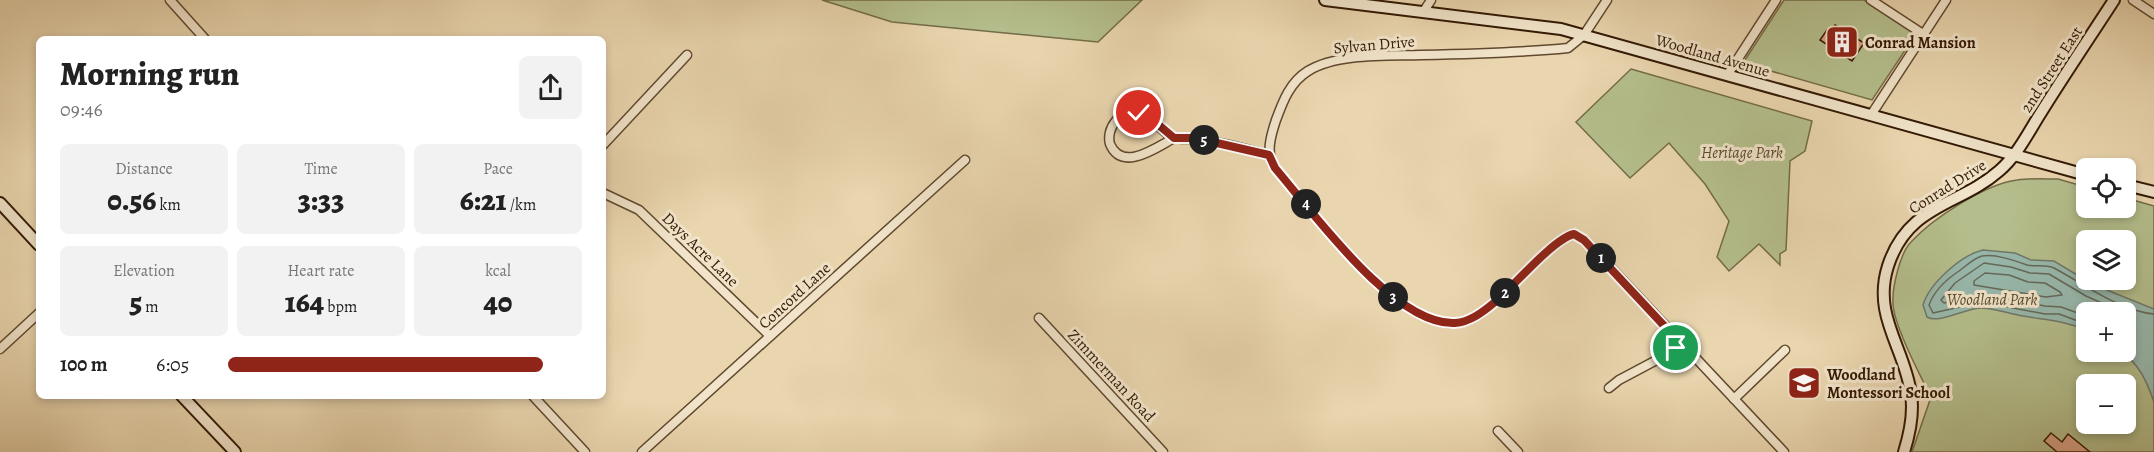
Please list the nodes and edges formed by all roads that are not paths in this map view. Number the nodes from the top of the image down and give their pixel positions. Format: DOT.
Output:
graph roads {
  1 [pos="170,0"];
  2 [pos="1325,0"];
  3 [pos="1431,0"];
  4 [pos="1607,0"];
  5 [pos="1776,0"];
  6 [pos="1871,0"];
  7 [pos="1946,0"];
  8 [pos="2114,0"];
  9 [pos="2133,0"];
  10 [pos="1424,11"];
  11 [pos="2154,14"];
  12 [pos="1584,34"];
  13 [pos="1923,34"];
  14 [pos="202,36"];
  15 [pos="687,55"];
  16 [pos="1728,74"];
  17 [pos="1871,115"];
  18 [pos="1174,138"];
  19 [pos="606,142"];
  20 [pos="1269,155"];
  21 [pos="2014,156"];
  22 [pos="965,160"];
  23 [pos="2076,172"];
  24 [pos="2136,188"];
  25 [pos="2154,192"];
  26 [pos="606,194"];
  27 [pos="0,203"];
  28 [pos="36,242"];
  29 [pos="36,316"];
  30 [pos="1039,318"];
  31 [pos="770,336"];
  32 [pos="1683,346"];
  33 [pos="0,349"];
  34 [pos="1785,350"];
  35 [pos="1609,388"];
  36 [pos="185,399"];
  37 [pos="536,399"];
  38 [pos="1734,399"];
  39 [pos="1498,431"];
  40 [pos="235,452"];
  41 [pos="585,452"];
  42 [pos="642,452"];
  43 [pos="1163,452"];
  44 [pos="1518,452"];
  45 [pos="1784,452"];
  46 [pos="1904,452"];
  1 -- 14 [label="street"];
  2 -- 10 [label="street, Woodland Avenue"];
  3 -- 10 [label="street"];
  4 -- 12 [label="street"];
  5 -- 16 [label="street"];
  6 -- 13 [label="street"];
  7 -- 13 [label="street"];
  8 -- 21 [label="street, 2nd Street East"];
  9 -- 11 [label="street"];
  10 -- 12 [label="street, Woodland Avenue"];
  12 -- 16 [label="street, Woodland Avenue"];
  12 -- 20 [label="street, Sylvan Drive"];
  13 -- 17 [label="street"];
  15 -- 19 [label="street"];
  16 -- 17 [label="street, Woodland Avenue"];
  17 -- 21 [label="street, Woodland Avenue"];
  18 -- 18 [label="street"];
  18 -- 20 [label="street"];
  20 -- 32 [label="street"];
  21 -- 23 [label="street, Woodland Avenue"];
  21 -- 46 [label="street, Conrad Drive"];
  22 -- 31 [label="street, Concord Lane"];
  24 -- 25 [label="street"];
  26 -- 31 [label="street, Days Acre Lane"];
  27 -- 28 [label="street"];
  29 -- 33 [label="street"];
  30 -- 43 [label="street, Zimmerman Road"];
  31 -- 42 [label="street, Concord Lane"];
  32 -- 35 [label="street"];
  32 -- 38 [label="street"];
  34 -- 38 [label="street"];
  36 -- 40 [label="street"];
  37 -- 41 [label="street"];
  38 -- 45 [label="street"];
  39 -- 44 [label="street"];
}
